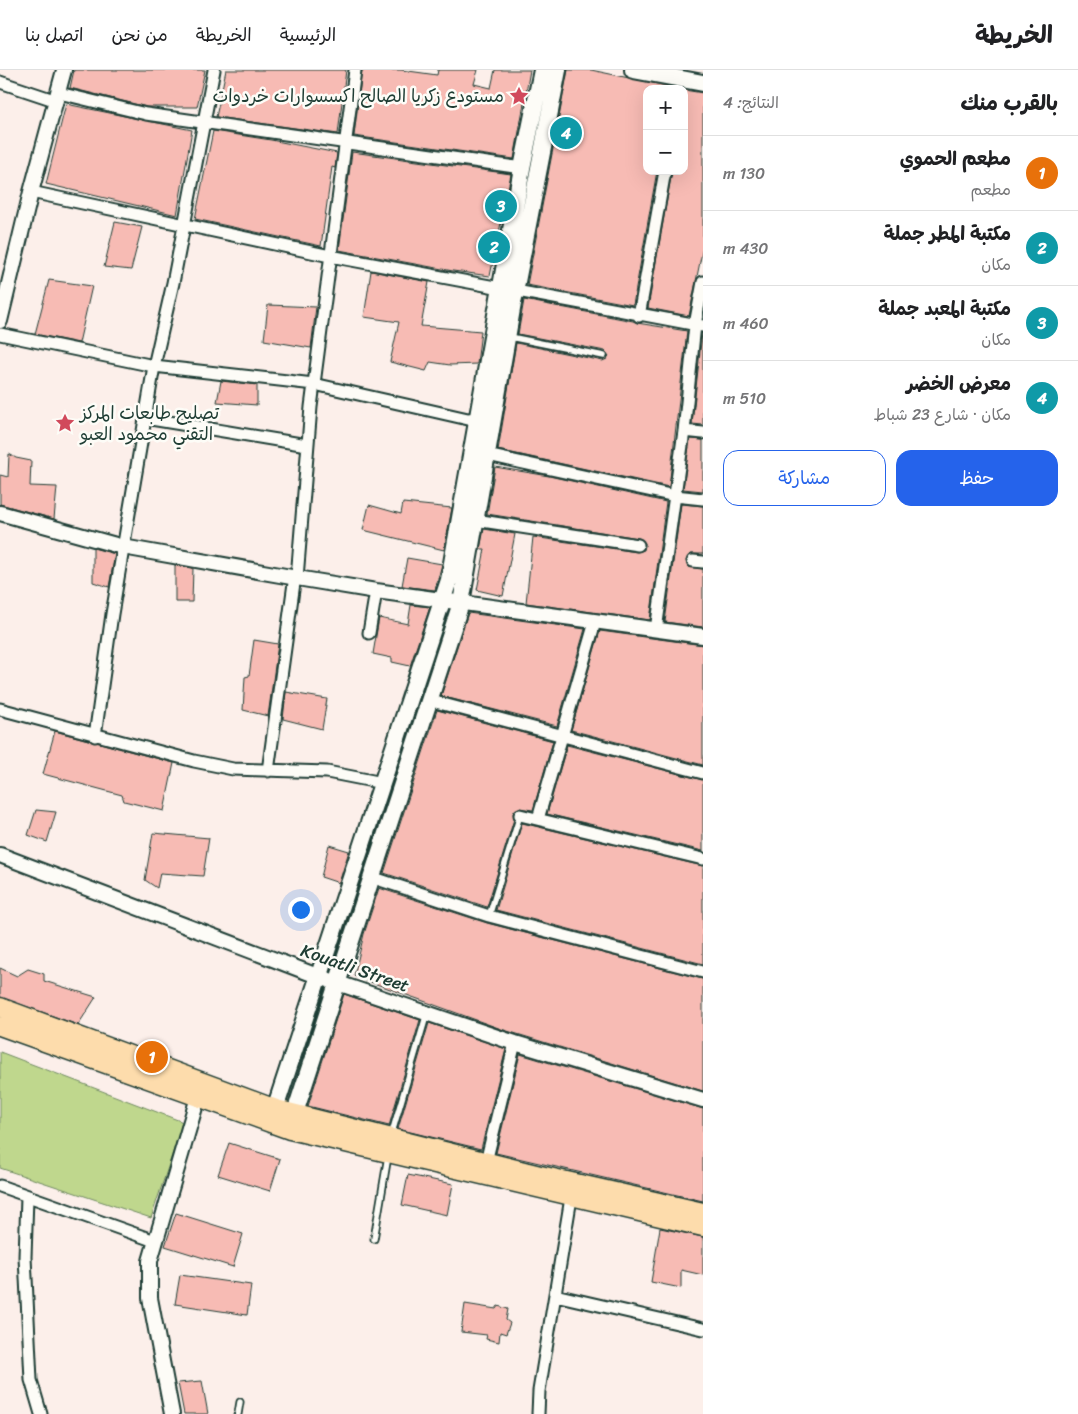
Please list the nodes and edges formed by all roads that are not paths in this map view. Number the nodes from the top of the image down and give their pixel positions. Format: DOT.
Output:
graph roads {
  1 [pos="64,70"];
  2 [pos="214,70"];
  3 [pos="355,70"];
  4 [pos="542,70"];
  5 [pos="558,70"];
  6 [pos="633,70"];
  7 [pos="682,79"];
  8 [pos="0,82"];
  9 [pos="703,83"];
  10 [pos="58,97"];
  11 [pos="204,122"];
  12 [pos="345,143"];
  13 [pos="522,168"];
  14 [pos="664,175"];
  15 [pos="31,192"];
  16 [pos="184,224"];
  17 [pos="330,256"];
  18 [pos="703,282"];
  19 [pos="508,291"];
  20 [pos="639,316"];
  21 [pos="0,322"];
  22 [pos="699,326"];
  23 [pos="0,334"];
  24 [pos="507,336"];
  25 [pos="604,356"];
  26 [pos="154,366"];
  27 [pos="314,384"];
  28 [pos="145,418"];
  29 [pos="479,418"];
  30 [pos="684,431"];
  31 [pos="703,433"];
  32 [pos="307,445"];
  33 [pos="487,455"];
  34 [pos="675,496"];
  35 [pos="703,500"];
  36 [pos="0,513"];
  37 [pos="475,520"];
  38 [pos="638,545"];
  39 [pos="123,547"];
  40 [pos="297,578"];
  41 [pos="376,591"];
  42 [pos="444,600"];
  43 [pos="461,603"];
  44 [pos="595,622"];
  45 [pos="656,630"];
  46 [pos="368,633"];
  47 [pos="703,636"];
  48 [pos="428,700"];
  49 [pos="0,709"];
  50 [pos="95,736"];
  51 [pos="561,737"];
  52 [pos="268,771"];
  53 [pos="703,773"];
  54 [pos="383,783"];
  55 [pos="520,815"];
  56 [pos="538,819"];
  57 [pos="0,855"];
  58 [pos="703,859"];
  59 [pos="371,878"];
  60 [pos="489,916"];
  61 [pos="703,972"];
  62 [pos="320,977"];
  63 [pos="337,982"];
  64 [pos="0,1007"];
  65 [pos="427,1013"];
  66 [pos="0,1026"];
  67 [pos="515,1043"];
  68 [pos="198,1098"];
  69 [pos="703,1100"];
  70 [pos="273,1116"];
  71 [pos="292,1122"];
  72 [pos="389,1146"];
  73 [pos="486,1162"];
  74 [pos="0,1186"];
  75 [pos="27,1197"];
  76 [pos="571,1198"];
  77 [pos="703,1212"];
  78 [pos="703,1227"];
  79 [pos="374,1239"];
  80 [pos="155,1241"];
  81 [pos="555,1295"];
  82 [pos="703,1329"];
  83 [pos="240,1402"];
  84 [pos="41,1414"];
  85 [pos="172,1414"];
  86 [pos="238,1414"];
  87 [pos="538,1414"];
  1 -- 10 [label="street"];
  2 -- 11 [label="street"];
  3 -- 12 [label="street"];
  4 -- 13 [label="main road"];
  5 -- 19 [label="main road"];
  6 -- 7 [label="main road"];
  7 -- 9 [label="main road"];
  8 -- 10 [label="street"];
  10 -- 11 [label="street"];
  10 -- 15 [label="street"];
  11 -- 12 [label="street"];
  11 -- 16 [label="street"];
  12 -- 13 [label="street"];
  12 -- 17 [label="street"];
  13 -- 19 [label="main road"];
  14 -- 20 [label="street"];
  15 -- 16 [label="street"];
  15 -- 21 [label="street"];
  16 -- 17 [label="street"];
  16 -- 26 [label="street"];
  17 -- 19 [label="street"];
  17 -- 27 [label="street"];
  18 -- 22 [label="street"];
  19 -- 20 [label="street"];
  19 -- 24 [label="main road"];
  19 -- 29 [label="main road"];
  20 -- 22 [label="street"];
  22 -- 30 [label="street"];
  23 -- 26 [label="street"];
  24 -- 25 [label="lane"];
  24 -- 33 [label="main road"];
  26 -- 27 [label="street"];
  26 -- 28 [label="street"];
  27 -- 29 [label="street"];
  27 -- 32 [label="street"];
  28 -- 32 [label="street"];
  28 -- 39 [label="street"];
  29 -- 42 [label="main road"];
  30 -- 31 [label="street"];
  30 -- 34 [label="street"];
  32 -- 40 [label="street"];
  33 -- 34 [label="street"];
  33 -- 37 [label="main road"];
  34 -- 35 [label="street"];
  34 -- 45 [label="street"];
  36 -- 39 [label="street"];
  37 -- 38 [label="street"];
  37 -- 43 [label="main road"];
  39 -- 40 [label="street"];
  39 -- 50 [label="street"];
  40 -- 41 [label="street"];
  40 -- 52 [label="street"];
  41 -- 42 [label="street"];
  41 -- 46 [label="street"];
  42 -- 43 [label="street"];
  42 -- 54 [label="main road"];
  43 -- 44 [label="street"];
  43 -- 48 [label="main road"];
  44 -- 45 [label="street"];
  44 -- 51 [label="street"];
  45 -- 47 [label="street"];
  48 -- 51 [label="street"];
  48 -- 59 [label="main road"];
  49 -- 50 [label="street"];
  50 -- 52 [label="street"];
  51 -- 53 [label="street"];
  51 -- 56 [label="street"];
  52 -- 54 [label="street"];
  54 -- 62 [label="main road"];
  55 -- 56 [label="street"];
  55 -- 60 [label="lane"];
  56 -- 58 [label="street"];
  57 -- 62 [label="street, Kouatli Street"];
  59 -- 60 [label="street"];
  59 -- 63 [label="main road"];
  60 -- 61 [label="street"];
  62 -- 63 [label="street, Kouatli Street"];
  62 -- 70 [label="main road"];
  63 -- 65 [label="street, Kouatli Street"];
  63 -- 71 [label="main road"];
  64 -- 70 [label="main road"];
  65 -- 67 [label="street, Kouatli Street"];
  65 -- 72 [label="lane"];
  66 -- 68 [label="main road"];
  67 -- 69 [label="street, Kouatli Street"];
  67 -- 73 [label="street"];
  68 -- 70 [label="main road"];
  68 -- 80 [label="street"];
  70 -- 71 [label="main road"];
  71 -- 72 [label="main road"];
  72 -- 73 [label="main road"];
  72 -- 76 [label="main road"];
  72 -- 79 [label="lane"];
  73 -- 77 [label="main road"];
  74 -- 75 [label="street"];
  75 -- 80 [label="street"];
  75 -- 84 [label="street"];
  76 -- 78 [label="main road"];
  76 -- 81 [label="street"];
  80 -- 85 [label="street"];
  81 -- 82 [label="street"];
  81 -- 87 [label="street"];
  83 -- 86 [label="lane"];
}
